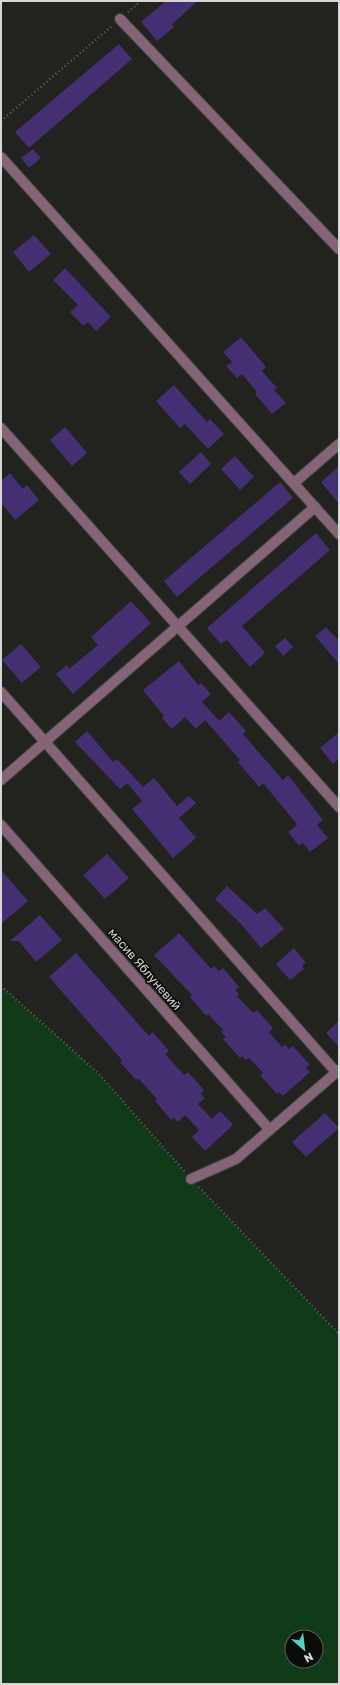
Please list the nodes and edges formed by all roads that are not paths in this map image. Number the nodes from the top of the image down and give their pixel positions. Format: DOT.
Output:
graph roads {
  1 [pos="120,19"];
  2 [pos="1,157"];
  3 [pos="339,249"];
  4 [pos="1,428"];
  5 [pos="339,444"];
  6 [pos="294,483"];
  7 [pos="315,507"];
  8 [pos="339,534"];
  9 [pos="179,627"];
  10 [pos="1,692"];
  11 [pos="46,741"];
  12 [pos="1,780"];
  13 [pos="339,807"];
  14 [pos="1,825"];
  15 [pos="338,1071"];
  16 [pos="269,1129"];
  17 [pos="191,1179"];
  1 -- 3 [label="street"];
  2 -- 6 [label="street"];
  4 -- 9 [label="street"];
  5 -- 6 [label="street"];
  6 -- 7 [label="street"];
  7 -- 8 [label="street"];
  7 -- 9 [label="street"];
  9 -- 11 [label="street"];
  9 -- 13 [label="street"];
  10 -- 11 [label="street"];
  11 -- 12 [label="street"];
  11 -- 15 [label="street"];
  14 -- 16 [label="street, масив Яблуневий"];
  15 -- 16 [label="street"];
  16 -- 17 [label="street"];
}
